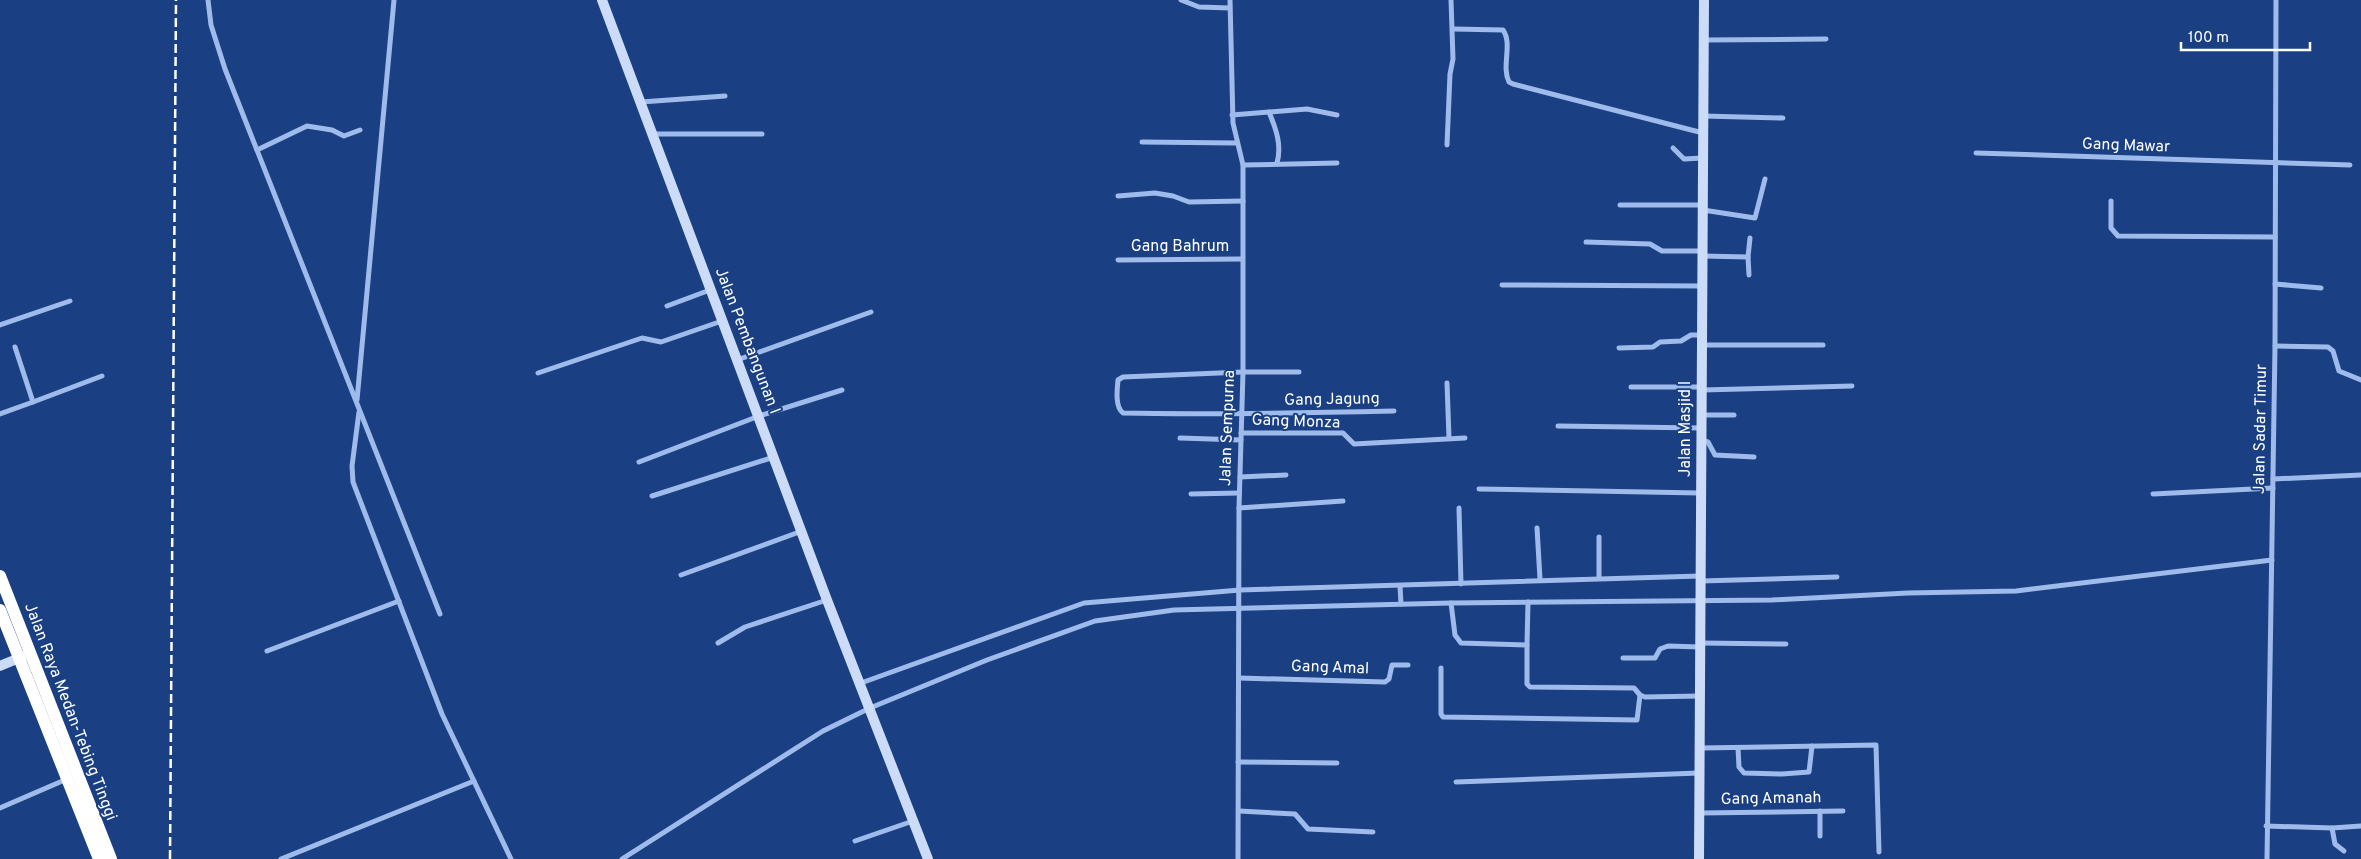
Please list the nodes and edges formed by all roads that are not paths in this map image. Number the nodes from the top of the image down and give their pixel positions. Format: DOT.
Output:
graph roads {
  1 [pos="208,0"];
  2 [pos="394,0"];
  3 [pos="602,0"];
  4 [pos="1181,0"];
  5 [pos="1230,0"];
  6 [pos="1451,0"];
  7 [pos="1704,0"];
  8 [pos="2276,0"];
  9 [pos="1230,8"];
  10 [pos="1453,29"];
  11 [pos="1826,39"];
  12 [pos="1703,40"];
  13 [pos="725,96"];
  14 [pos="640,102"];
  15 [pos="1269,112"];
  16 [pos="1232,115"];
  17 [pos="1337,115"];
  18 [pos="1702,116"];
  19 [pos="1783,118"];
  20 [pos="360,130"];
  21 [pos="1703,133"];
  22 [pos="652,134"];
  23 [pos="762,134"];
  24 [pos="1142,142"];
  25 [pos="1236,143"];
  26 [pos="1447,145"];
  27 [pos="1673,148"];
  28 [pos="257,150"];
  29 [pos="1976,153"];
  30 [pos="1702,158"];
  31 [pos="2276,162"];
  32 [pos="1277,163"];
  33 [pos="1337,163"];
  34 [pos="1244,164"];
  35 [pos="2350,165"];
  36 [pos="1765,179"];
  37 [pos="1118,196"];
  38 [pos="1243,201"];
  39 [pos="2111,201"];
  40 [pos="1620,205"];
  41 [pos="1702,207"];
  42 [pos="2275,237"];
  43 [pos="1750,238"];
  44 [pos="1586,242"];
  45 [pos="1702,253"];
  46 [pos="1748,257"];
  47 [pos="1118,260"];
  48 [pos="1242,260"];
  49 [pos="1749,275"];
  50 [pos="2275,284"];
  51 [pos="1502,285"];
  52 [pos="1702,286"];
  53 [pos="2321,288"];
  54 [pos="711,290"];
  55 [pos="70,301"];
  56 [pos="667,306"];
  57 [pos="871,312"];
  58 [pos="723,321"];
  59 [pos="0,325"];
  60 [pos="1702,340"];
  61 [pos="1823,345"];
  62 [pos="2275,346"];
  63 [pos="15,347"];
  64 [pos="1619,348"];
  65 [pos="737,360"];
  66 [pos="1243,372"];
  67 [pos="1299,372"];
  68 [pos="538,374"];
  69 [pos="102,376"];
  70 [pos="2361,380"];
  71 [pos="1447,383"];
  72 [pos="1852,386"];
  73 [pos="1630,387"];
  74 [pos="1701,388"];
  75 [pos="842,390"];
  76 [pos="33,402"];
  77 [pos="356,402"];
  78 [pos="1394,411"];
  79 [pos="359,412"];
  80 [pos="0,414"];
  81 [pos="1241,415"];
  82 [pos="1701,415"];
  83 [pos="1734,415"];
  84 [pos="759,416"];
  85 [pos="1558,426"];
  86 [pos="1701,428"];
  87 [pos="1241,433"];
  88 [pos="1180,438"];
  89 [pos="1449,438"];
  90 [pos="1465,438"];
  91 [pos="1241,440"];
  92 [pos="1701,440"];
  93 [pos="775,457"];
  94 [pos="1754,457"];
  95 [pos="639,462"];
  96 [pos="2361,475"];
  97 [pos="1286,476"];
  98 [pos="1240,477"];
  99 [pos="2273,479"];
  100 [pos="1479,488"];
  101 [pos="2272,488"];
  102 [pos="1239,493"];
  103 [pos="1700,493"];
  104 [pos="1191,494"];
  105 [pos="2153,494"];
  106 [pos="652,496"];
  107 [pos="1343,501"];
  108 [pos="1239,508"];
  109 [pos="1459,508"];
  110 [pos="1537,528"];
  111 [pos="803,530"];
  112 [pos="1599,537"];
  113 [pos="2272,557"];
  114 [pos="681,575"];
  115 [pos="1837,577"];
  116 [pos="0,578"];
  117 [pos="1599,578"];
  118 [pos="1540,579"];
  119 [pos="1700,580"];
  120 [pos="1461,584"];
  121 [pos="1400,588"];
  122 [pos="1240,591"];
  123 [pos="1700,599"];
  124 [pos="827,600"];
  125 [pos="399,601"];
  126 [pos="1528,602"];
  127 [pos="1400,603"];
  128 [pos="1451,603"];
  129 [pos="1240,606"];
  130 [pos="0,610"];
  131 [pos="440,614"];
  132 [pos="718,643"];
  133 [pos="1786,644"];
  134 [pos="1527,645"];
  135 [pos="1701,645"];
  136 [pos="267,651"];
  137 [pos="25,656"];
  138 [pos="1623,658"];
  139 [pos="1408,665"];
  140 [pos="0,666"];
  141 [pos="1441,668"];
  142 [pos="1239,678"];
  143 [pos="863,688"];
  144 [pos="1640,695"];
  145 [pos="1700,696"];
  146 [pos="870,705"];
  147 [pos="1812,746"];
  148 [pos="1700,748"];
  149 [pos="1738,748"];
  150 [pos="1238,762"];
  151 [pos="1337,763"];
  152 [pos="1700,773"];
  153 [pos="72,777"];
  154 [pos="474,781"];
  155 [pos="1456,782"];
  156 [pos="0,808"];
  157 [pos="1843,810"];
  158 [pos="1239,811"];
  159 [pos="1820,811"];
  160 [pos="1699,813"];
  161 [pos="913,821"];
  162 [pos="2266,826"];
  163 [pos="2361,826"];
  164 [pos="2332,828"];
  165 [pos="1373,832"];
  166 [pos="1820,836"];
  167 [pos="854,841"];
  168 [pos="99,850"];
  169 [pos="2344,851"];
  170 [pos="1879,852"];
  171 [pos="111,859"];
  172 [pos="281,859"];
  173 [pos="511,859"];
  174 [pos="622,859"];
  175 [pos="928,859"];
  176 [pos="1238,859"];
  177 [pos="1699,859"];
  178 [pos="2267,859"];
  1 -- 28 [label="street"];
  2 -- 77 [label="street"];
  3 -- 14 [label="main road, Jalan Pembangunan I"];
  4 -- 9 [label="street"];
  5 -- 9 [label="street, Jalan Sempurna"];
  6 -- 10 [label="street"];
  7 -- 12 [label="main road, Jalan Masjid I"];
  8 -- 31 [label="street, Jalan Sadar Timur"];
  9 -- 16 [label="street, Jalan Sempurna"];
  10 -- 21 [label="street"];
  10 -- 26 [label="street"];
  11 -- 12 [label="street"];
  12 -- 18 [label="main road, Jalan Masjid I"];
  13 -- 14 [label="street"];
  14 -- 22 [label="main road, Jalan Pembangunan I"];
  15 -- 16 [label="street"];
  15 -- 17 [label="street"];
  15 -- 32 [label="street"];
  16 -- 25 [label="street, Jalan Sempurna"];
  18 -- 19 [label="street"];
  18 -- 21 [label="main road, Jalan Masjid I"];
  20 -- 28 [label="street"];
  21 -- 30 [label="main road, Jalan Masjid I"];
  22 -- 23 [label="street"];
  22 -- 54 [label="main road, Jalan Pembangunan I"];
  24 -- 25 [label="street"];
  25 -- 34 [label="street, Jalan Sempurna"];
  27 -- 30 [label="street"];
  28 -- 77 [label="street"];
  29 -- 31 [label="street, Gang Mawar"];
  30 -- 41 [label="main road, Jalan Masjid I"];
  31 -- 35 [label="street, Gang Mawar"];
  31 -- 42 [label="street, Jalan Sadar Timur"];
  32 -- 33 [label="street"];
  32 -- 34 [label="street"];
  34 -- 38 [label="street, Jalan Sempurna"];
  36 -- 41 [label="street"];
  37 -- 38 [label="street"];
  38 -- 48 [label="street, Jalan Sempurna"];
  39 -- 42 [label="street"];
  40 -- 41 [label="street"];
  41 -- 45 [label="main road, Jalan Masjid I"];
  42 -- 50 [label="street, Jalan Sadar Timur"];
  43 -- 46 [label="street"];
  44 -- 45 [label="street"];
  45 -- 46 [label="street"];
  45 -- 52 [label="main road, Jalan Masjid I"];
  46 -- 49 [label="street"];
  47 -- 48 [label="street, Gang Bahrum"];
  48 -- 66 [label="street, Jalan Sempurna"];
  50 -- 53 [label="street"];
  50 -- 62 [label="street, Jalan Sadar Timur"];
  51 -- 52 [label="street"];
  52 -- 60 [label="main road, Jalan Masjid I"];
  54 -- 56 [label="street"];
  54 -- 58 [label="main road, Jalan Pembangunan I"];
  55 -- 59 [label="street"];
  57 -- 65 [label="street"];
  58 -- 65 [label="main road, Jalan Pembangunan I"];
  58 -- 68 [label="street"];
  60 -- 61 [label="street"];
  60 -- 64 [label="street"];
  60 -- 74 [label="main road, Jalan Masjid I"];
  62 -- 70 [label="street"];
  62 -- 99 [label="street, Jalan Sadar Timur"];
  63 -- 76 [label="street"];
  65 -- 84 [label="main road, Jalan Pembangunan I"];
  66 -- 67 [label="street"];
  66 -- 81 [label="street, Jalan Sempurna"];
  66 -- 81 [label="street, Gang Jagung"];
  69 -- 76 [label="street"];
  71 -- 89 [label="street"];
  72 -- 74 [label="street"];
  73 -- 74 [label="street"];
  74 -- 82 [label="main road, Jalan Masjid I"];
  75 -- 84 [label="street"];
  76 -- 80 [label="street"];
  77 -- 79 [label="street"];
  78 -- 81 [label="street, Gang Jagung"];
  79 -- 125 [label="street"];
  79 -- 131 [label="street"];
  81 -- 87 [label="street, Jalan Sempurna"];
  82 -- 83 [label="street"];
  82 -- 86 [label="main road, Jalan Masjid I"];
  84 -- 93 [label="main road, Jalan Pembangunan I"];
  84 -- 95 [label="street"];
  85 -- 86 [label="street"];
  86 -- 92 [label="main road, Jalan Masjid I"];
  87 -- 89 [label="street, Gang Monza"];
  87 -- 91 [label="street, Jalan Sempurna"];
  88 -- 91 [label="street"];
  89 -- 90 [label="street, Gang Monza"];
  91 -- 98 [label="street, Jalan Sempurna"];
  92 -- 94 [label="street"];
  92 -- 103 [label="main road, Jalan Masjid I"];
  93 -- 106 [label="street"];
  93 -- 111 [label="main road, Jalan Pembangunan I"];
  96 -- 99 [label="street"];
  97 -- 98 [label="street"];
  98 -- 102 [label="street, Jalan Sempurna"];
  99 -- 101 [label="street, Jalan Sadar Timur"];
  100 -- 103 [label="street"];
  101 -- 105 [label="street"];
  101 -- 113 [label="street, Jalan Sadar Timur"];
  102 -- 104 [label="street"];
  102 -- 108 [label="street, Jalan Sempurna"];
  103 -- 119 [label="main road, Jalan Masjid I"];
  107 -- 108 [label="street"];
  108 -- 122 [label="street, Jalan Sempurna"];
  109 -- 120 [label="street"];
  110 -- 118 [label="street"];
  111 -- 114 [label="street"];
  111 -- 124 [label="main road, Jalan Pembangunan I"];
  112 -- 117 [label="street"];
  113 -- 123 [label="street"];
  113 -- 162 [label="street, Jalan Sadar Timur"];
  115 -- 119 [label="street"];
  116 -- 137 [label="highway, Jalan Raya Medan-Tebing Tinggi"];
  117 -- 118 [label="street"];
  117 -- 119 [label="street"];
  118 -- 120 [label="street"];
  119 -- 123 [label="main road, Jalan Masjid I"];
  120 -- 121 [label="street"];
  121 -- 122 [label="street"];
  121 -- 127 [label="street"];
  122 -- 129 [label="street, Jalan Sempurna"];
  122 -- 143 [label="street"];
  123 -- 126 [label="street"];
  123 -- 135 [label="main road, Jalan Masjid I"];
  124 -- 132 [label="street"];
  124 -- 143 [label="main road, Jalan Pembangunan I"];
  125 -- 136 [label="street"];
  125 -- 154 [label="street"];
  126 -- 128 [label="street"];
  126 -- 134 [label="street"];
  127 -- 128 [label="street"];
  127 -- 129 [label="street"];
  128 -- 134 [label="street"];
  129 -- 142 [label="street, Jalan Sempurna"];
  129 -- 146 [label="street"];
  130 -- 137 [label="highway, Jalan Raya Medan-Tebing Tinggi"];
  133 -- 135 [label="street"];
  134 -- 144 [label="street"];
  135 -- 138 [label="street"];
  135 -- 145 [label="main road, Jalan Masjid I"];
  137 -- 140 [label="main road"];
  137 -- 153 [label="highway, Jalan Raya Medan-Tebing Tinggi"];
  139 -- 142 [label="street, Gang Amal"];
  141 -- 144 [label="street"];
  142 -- 150 [label="street, Jalan Sempurna"];
  143 -- 146 [label="main road, Jalan Pembangunan I"];
  144 -- 145 [label="street"];
  145 -- 148 [label="main road, Jalan Masjid I"];
  146 -- 161 [label="main road, Jalan Pembangunan I"];
  146 -- 174 [label="street"];
  147 -- 149 [label="street"];
  147 -- 149 [label="street"];
  147 -- 170 [label="street"];
  148 -- 149 [label="street"];
  148 -- 152 [label="main road, Jalan Masjid I"];
  150 -- 151 [label="street"];
  150 -- 158 [label="street, Jalan Sempurna"];
  152 -- 155 [label="street"];
  152 -- 160 [label="main road, Jalan Masjid I"];
  153 -- 156 [label="street"];
  153 -- 168 [label="highway, Jalan Raya Medan-Tebing Tinggi"];
  154 -- 172 [label="street"];
  154 -- 173 [label="street"];
  157 -- 159 [label="street, Gang Amanah"];
  158 -- 165 [label="street"];
  158 -- 176 [label="street, Jalan Sempurna"];
  159 -- 160 [label="street, Gang Amanah"];
  159 -- 166 [label="street"];
  160 -- 177 [label="main road, Jalan Masjid I"];
  161 -- 167 [label="street"];
  161 -- 175 [label="main road, Jalan Pembangunan I"];
  162 -- 164 [label="street"];
  162 -- 178 [label="street, Jalan Sadar Timur"];
  163 -- 164 [label="street"];
  164 -- 169 [label="street"];
  168 -- 171 [label="highway, Jalan Raya Medan-Tebing Tinggi"];
}
